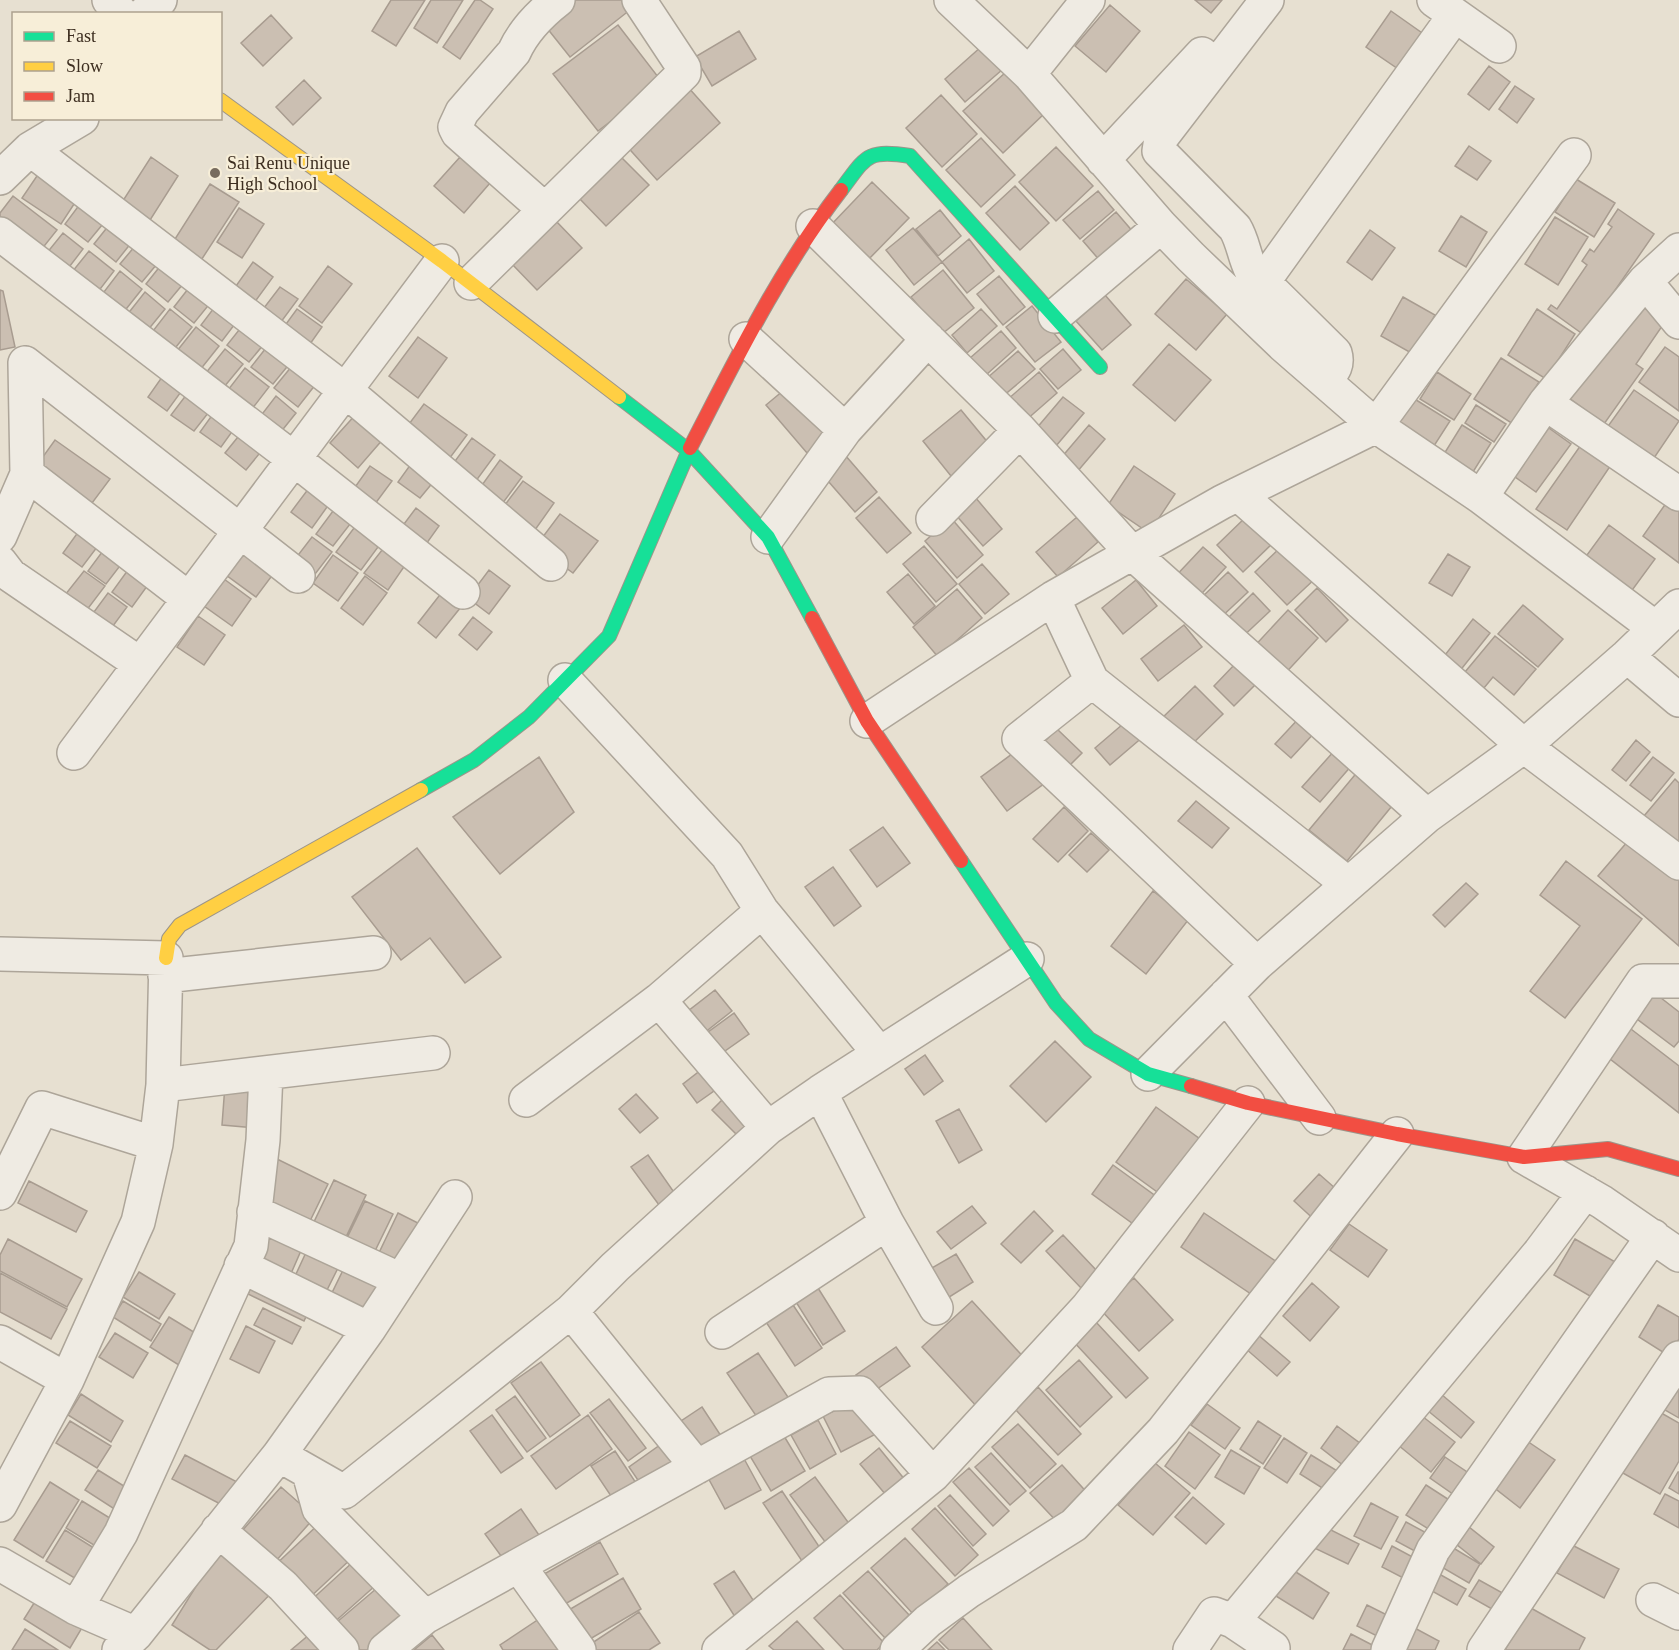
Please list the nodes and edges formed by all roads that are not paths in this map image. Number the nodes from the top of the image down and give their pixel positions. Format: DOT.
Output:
graph roads {
  1 [pos="109,0"];
  2 [pos="160,0"];
  3 [pos="558,0"];
  4 [pos="639,0"];
  5 [pos="951,0"];
  6 [pos="1088,0"];
  7 [pos="1267,0"];
  8 [pos="1445,8"];
  9 [pos="120,12"];
  10 [pos="146,12"];
  11 [pos="1228,25"];
  12 [pos="1499,46"];
  13 [pos="1029,74"];
  14 [pos="222,101"];
  15 [pos="79,120"];
  16 [pos="1574,155"];
  17 [pos="1103,160"];
  18 [pos="11,162"];
  19 [pos="544,209"];
  20 [pos="813,226"];
  21 [pos="1161,226"];
  22 [pos="0,234"];
  23 [pos="1679,250"];
  24 [pos="442,261"];
  25 [pos="1645,281"];
  26 [pos="1263,282"];
  27 [pos="471,283"];
  28 [pos="1055,316"];
  29 [pos="1679,322"];
  30 [pos="746,339"];
  31 [pos="928,339"];
  32 [pos="1100,367"];
  33 [pos="1325,381"];
  34 [pos="345,390"];
  35 [pos="1545,403"];
  36 [pos="1376,426"];
  37 [pos="845,430"];
  38 [pos="1020,430"];
  39 [pos="689,451"];
  40 [pos="294,459"];
  41 [pos="27,474"];
  42 [pos="1238,494"];
  43 [pos="1679,494"];
  44 [pos="1482,497"];
  45 [pos="933,519"];
  46 [pos="240,531"];
  47 [pos="0,536"];
  48 [pos="768,537"];
  49 [pos="1132,553"];
  50 [pos="0,562"];
  51 [pos="552,564"];
  52 [pos="298,576"];
  53 [pos="463,592"];
  54 [pos="1053,598"];
  55 [pos="189,599"];
  56 [pos="1667,617"];
  57 [pos="1627,656"];
  58 [pos="140,664"];
  59 [pos="565,680"];
  60 [pos="1092,681"];
  61 [pos="1679,700"];
  62 [pos="867,721"];
  63 [pos="1524,746"];
  64 [pos="74,753"];
  65 [pos="1427,816"];
  66 [pos="1679,863"];
  67 [pos="1348,884"];
  68 [pos="762,911"];
  69 [pos="374,953"];
  70 [pos="0,954"];
  71 [pos="1027,959"];
  72 [pos="1257,964"];
  73 [pos="165,967"];
  74 [pos="1679,981"];
  75 [pos="1226,995"];
  76 [pos="659,1000"];
  77 [pos="433,1053"];
  78 [pos="879,1053"];
  79 [pos="266,1073"];
  80 [pos="1148,1074"];
  81 [pos="164,1085"];
  82 [pos="820,1092"];
  83 [pos="526,1100"];
  84 [pos="1248,1103"];
  85 [pos="1319,1118"];
  86 [pos="768,1128"];
  87 [pos="1397,1134"];
  88 [pos="156,1144"];
  89 [pos="1524,1157"];
  90 [pos="1679,1169"];
  91 [pos="0,1192"];
  92 [pos="1585,1192"];
  93 [pos="455,1197"];
  94 [pos="254,1212"];
  95 [pos="887,1223"];
  96 [pos="1653,1236"];
  97 [pos="1679,1255"];
  98 [pos="241,1266"];
  99 [pos="401,1280"];
  100 [pos="936,1308"];
  101 [pos="571,1311"];
  102 [pos="369,1329"];
  103 [pos="722,1332"];
  104 [pos="0,1342"];
  105 [pos="1679,1358"];
  106 [pos="67,1380"];
  107 [pos="279,1455"];
  108 [pos="697,1467"];
  109 [pos="309,1473"];
  110 [pos="933,1475"];
  111 [pos="0,1505"];
  112 [pos="218,1530"];
  113 [pos="0,1564"];
  114 [pos="519,1566"];
  115 [pos="76,1608"];
  116 [pos="425,1617"];
  117 [pos="1233,1621"];
  118 [pos="128,1642"];
  119 [pos="342,1650"];
  120 [pos="385,1650"];
  121 [pos="579,1650"];
  122 [pos="719,1650"];
  123 [pos="897,1650"];
  124 [pos="1190,1650"];
  125 [pos="1272,1650"];
  126 [pos="1388,1650"];
  127 [pos="1484,1650"];
  1 -- 9 [label="street"];
  2 -- 10 [label="street"];
  3 -- 19 [label="street"];
  4 -- 19 [label="street"];
  5 -- 13 [label="street"];
  6 -- 13 [label="street"];
  7 -- 26 [label="street"];
  8 -- 12 [label="street"];
  8 -- 26 [label="street"];
  11 -- 17 [label="street"];
  13 -- 17 [label="street"];
  14 -- 24 [label="street"];
  15 -- 18 [label="street"];
  16 -- 36 [label="street"];
  17 -- 21 [label="street"];
  18 -- 34 [label="street"];
  19 -- 27 [label="street"];
  20 -- 28 [label="street"];
  20 -- 30 [label="street"];
  20 -- 31 [label="street"];
  21 -- 28 [label="street"];
  21 -- 33 [label="street"];
  22 -- 40 [label="street"];
  23 -- 25 [label="street"];
  24 -- 27 [label="street"];
  24 -- 34 [label="street"];
  25 -- 29 [label="street"];
  25 -- 35 [label="street"];
  26 -- 33 [label="street"];
  27 -- 39 [label="street"];
  28 -- 32 [label="street"];
  30 -- 37 [label="street"];
  30 -- 39 [label="street"];
  31 -- 37 [label="street"];
  31 -- 38 [label="street"];
  33 -- 36 [label="street"];
  34 -- 40 [label="street"];
  34 -- 51 [label="street"];
  35 -- 43 [label="street"];
  35 -- 44 [label="street"];
  36 -- 42 [label="street"];
  36 -- 44 [label="street"];
  37 -- 48 [label="street"];
  38 -- 45 [label="street"];
  38 -- 49 [label="street"];
  39 -- 48 [label="street"];
  39 -- 59 [label="street"];
  40 -- 46 [label="street"];
  40 -- 53 [label="street"];
  41 -- 46 [label="street"];
  41 -- 47 [label="street"];
  41 -- 55 [label="street"];
  42 -- 49 [label="street"];
  42 -- 63 [label="street"];
  44 -- 56 [label="street"];
  46 -- 52 [label="street"];
  46 -- 55 [label="street"];
  48 -- 62 [label="street"];
  49 -- 54 [label="street"];
  49 -- 65 [label="street"];
  50 -- 58 [label="street"];
  54 -- 60 [label="street"];
  54 -- 62 [label="street"];
  55 -- 58 [label="street"];
  56 -- 57 [label="street"];
  57 -- 61 [label="street"];
  57 -- 63 [label="street"];
  58 -- 64 [label="street"];
  59 -- 68 [label="street"];
  59 -- 73 [label="street"];
  60 -- 67 [label="street"];
  60 -- 72 [label="street"];
  62 -- 71 [label="street"];
  63 -- 65 [label="street"];
  63 -- 66 [label="street"];
  65 -- 67 [label="street"];
  67 -- 72 [label="street"];
  68 -- 76 [label="street"];
  68 -- 78 [label="street"];
  69 -- 73 [label="street"];
  70 -- 73 [label="street"];
  71 -- 78 [label="street"];
  71 -- 80 [label="street"];
  72 -- 75 [label="street"];
  73 -- 81 [label="street"];
  74 -- 89 [label="street"];
  75 -- 80 [label="street"];
  75 -- 85 [label="street"];
  76 -- 83 [label="street"];
  76 -- 86 [label="street"];
  77 -- 79 [label="street"];
  78 -- 82 [label="street"];
  79 -- 81 [label="street"];
  79 -- 94 [label="street"];
  80 -- 84 [label="street"];
  81 -- 88 [label="street"];
  82 -- 86 [label="street"];
  82 -- 95 [label="street"];
  84 -- 85 [label="street"];
  84 -- 110 [label="street"];
  85 -- 87 [label="street"];
  86 -- 101 [label="street"];
  87 -- 89 [label="street"];
  87 -- 123 [label="street"];
  88 -- 91 [label="street"];
  88 -- 106 [label="street"];
  89 -- 90 [label="street"];
  89 -- 92 [label="street"];
  92 -- 96 [label="street"];
  92 -- 117 [label="street"];
  93 -- 99 [label="street"];
  94 -- 98 [label="street"];
  94 -- 99 [label="street"];
  95 -- 100 [label="street"];
  95 -- 103 [label="street"];
  96 -- 97 [label="street"];
  96 -- 126 [label="street"];
  98 -- 102 [label="street"];
  98 -- 115 [label="street"];
  99 -- 102 [label="street"];
  101 -- 108 [label="street"];
  101 -- 109 [label="street"];
  102 -- 107 [label="street"];
  104 -- 106 [label="street"];
  105 -- 127 [label="street"];
  106 -- 111 [label="street"];
  107 -- 109 [label="street"];
  107 -- 112 [label="street"];
  108 -- 110 [label="street"];
  108 -- 114 [label="street"];
  109 -- 116 [label="street"];
  110 -- 122 [label="street"];
  112 -- 118 [label="street"];
  112 -- 119 [label="street"];
  113 -- 115 [label="street"];
  114 -- 116 [label="street"];
  114 -- 121 [label="street"];
  115 -- 118 [label="street"];
  116 -- 120 [label="street"];
  117 -- 124 [label="street"];
  117 -- 125 [label="street"];
}
